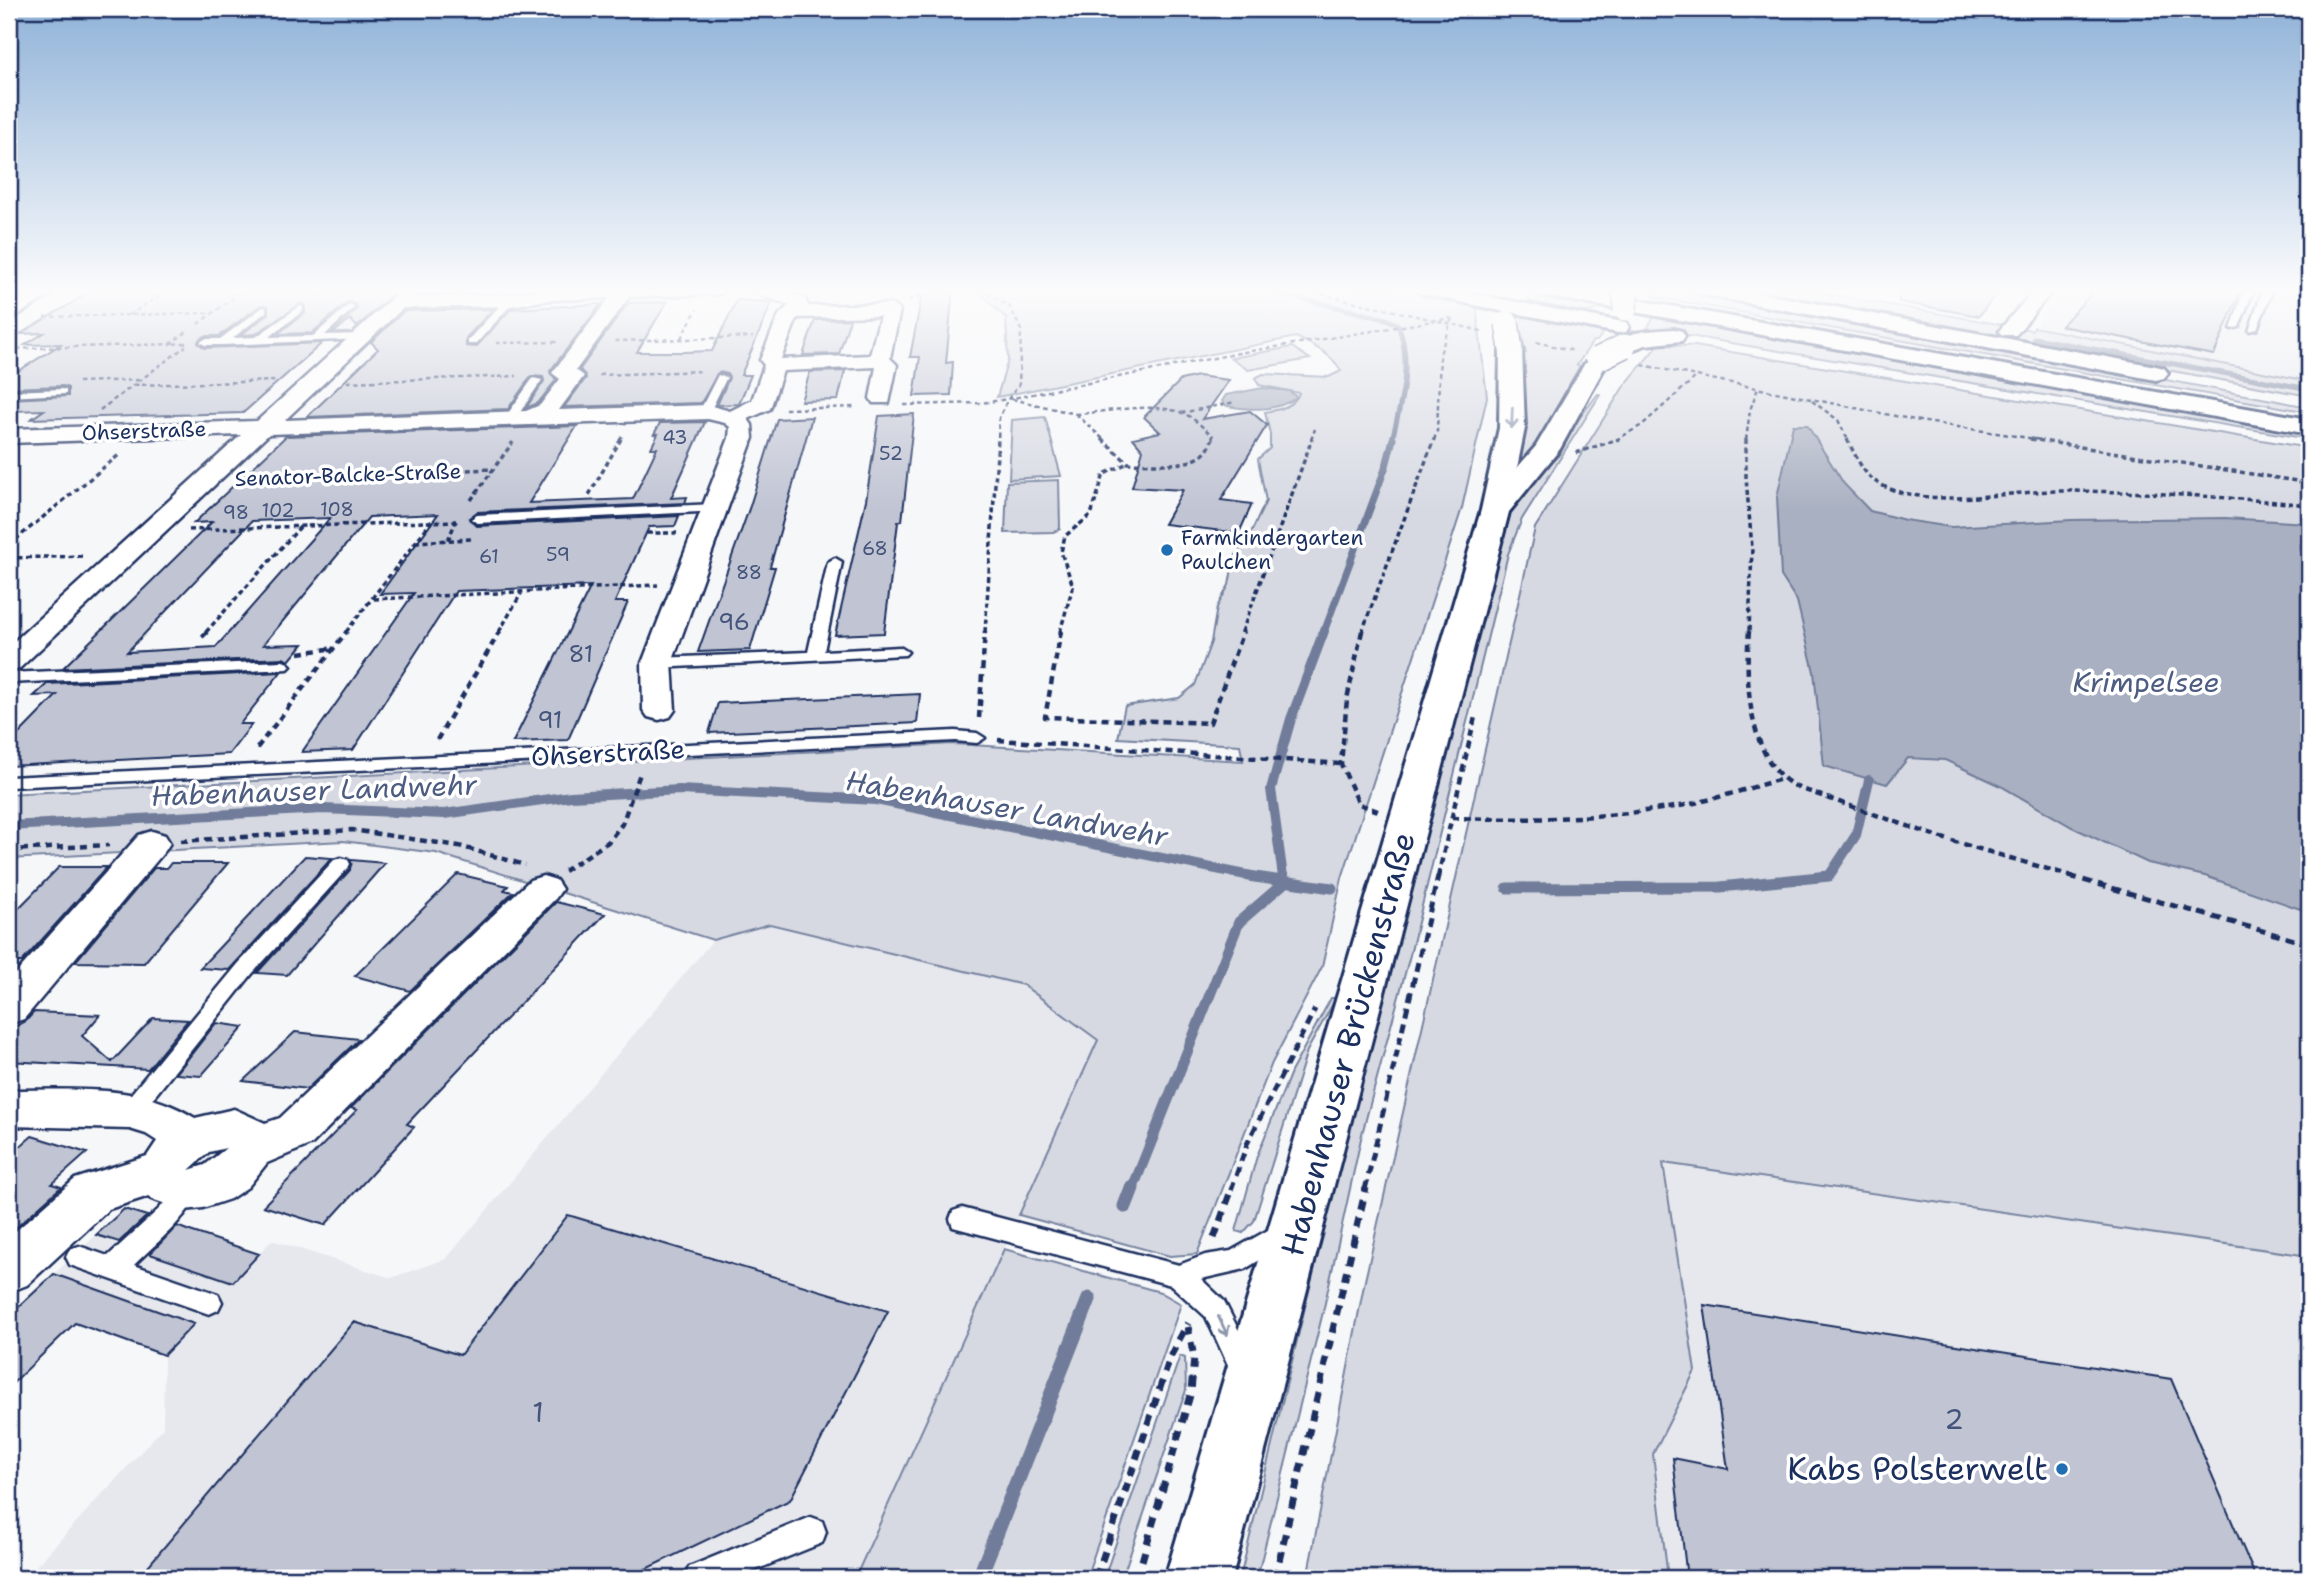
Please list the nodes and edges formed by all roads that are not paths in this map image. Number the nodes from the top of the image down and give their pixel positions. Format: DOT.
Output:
graph roads {
  1 [pos="331,363"];
  2 [pos="575,363"];
  3 [pos="825,363"];
  4 [pos="883,363"];
  5 [pos="1511,363"];
  6 [pos="1598,363"];
  7 [pos="1838,363"];
  8 [pos="1953,363"];
  9 [pos="2013,363"];
  10 [pos="2102,363"];
  11 [pos="774,365"];
  12 [pos="2171,376"];
  13 [pos="722,377"];
  14 [pos="537,380"];
  15 [pos="62,392"];
  16 [pos="9,394"];
  17 [pos="881,398"];
  18 [pos="705,412"];
  19 [pos="2309,415"];
  20 [pos="733,418"];
  21 [pos="520,419"];
  22 [pos="261,427"];
  23 [pos="2309,427"];
  24 [pos="9,436"];
  25 [pos="2309,441"];
  26 [pos="715,508"];
  27 [pos="1495,510"];
  28 [pos="477,519"];
  29 [pos="835,562"];
  30 [pos="900,652"];
  31 [pos="815,656"];
  32 [pos="9,662"];
  33 [pos="657,663"];
  34 [pos="283,666"];
  35 [pos="9,678"];
  36 [pos="659,710"];
  37 [pos="977,738"];
  38 [pos="9,782"];
  39 [pos="152,843"];
  40 [pos="341,864"];
  41 [pos="551,882"];
  42 [pos="9,1008"];
  43 [pos="9,1108"];
  44 [pos="130,1111"];
  45 [pos="180,1167"];
  46 [pos="962,1219"];
  47 [pos="1298,1223"];
  48 [pos="79,1257"];
  49 [pos="9,1269"];
  50 [pos="112,1269"];
  51 [pos="1194,1278"];
  52 [pos="209,1302"];
  53 [pos="1252,1387"];
  54 [pos="811,1532"];
  55 [pos="700,1578"];
  56 [pos="1198,1578"];
  1 -- 22 [label="street, Senator-Balcke-Straße"];
  2 -- 21 [label="street"];
  3 -- 11 [label="street"];
  4 -- 17 [label="street"];
  5 -- 27 [label="main road, Habenhauser Brückenstraße, one-way, bridge"];
  6 -- 27 [label="main road, Habenhauser Brückenstraße"];
  7 -- 25 [label="main road"];
  8 -- 23 [label="main road"];
  9 -- 19 [label="main road"];
  10 -- 12 [label="main road"];
  11 -- 20 [label="street"];
  13 -- 18 [label="lane"];
  14 -- 21 [label="lane"];
  15 -- 16 [label="lane"];
  18 -- 20 [label="street, Ohserstraße"];
  18 -- 21 [label="street, Ohserstraße"];
  20 -- 26 [label="street, Ohserstraße"];
  21 -- 22 [label="street, Ohserstraße"];
  22 -- 24 [label="street, Ohserstraße"];
  22 -- 32 [label="street, Senator-Balcke-Straße"];
  26 -- 28 [label="lane"];
  26 -- 33 [label="street, Ohserstraße"];
  27 -- 47 [label="main road, Habenhauser Brückenstraße"];
  29 -- 31 [label="lane"];
  30 -- 31 [label="lane"];
  31 -- 33 [label="lane"];
  33 -- 36 [label="street, Ohserstraße"];
  34 -- 35 [label="lane"];
  37 -- 38 [label="lane, Ohserstraße"];
  39 -- 42 [label="street"];
  40 -- 44 [label="lane"];
  41 -- 45 [label="street"];
  43 -- 44 [label="street"];
  44 -- 45 [label="street"];
  45 -- 49 [label="street"];
  45 -- 50 [label="lane"];
  46 -- 51 [label="lane"];
  47 -- 51 [label="lane"];
  47 -- 53 [label="main road, Habenhauser Brückenstraße"];
  48 -- 50 [label="lane"];
  50 -- 52 [label="lane"];
  51 -- 53 [label="lane, one-way"];
  53 -- 56 [label="main road, Habenhauser Brückenstraße"];
  54 -- 55 [label="lane"];
}
